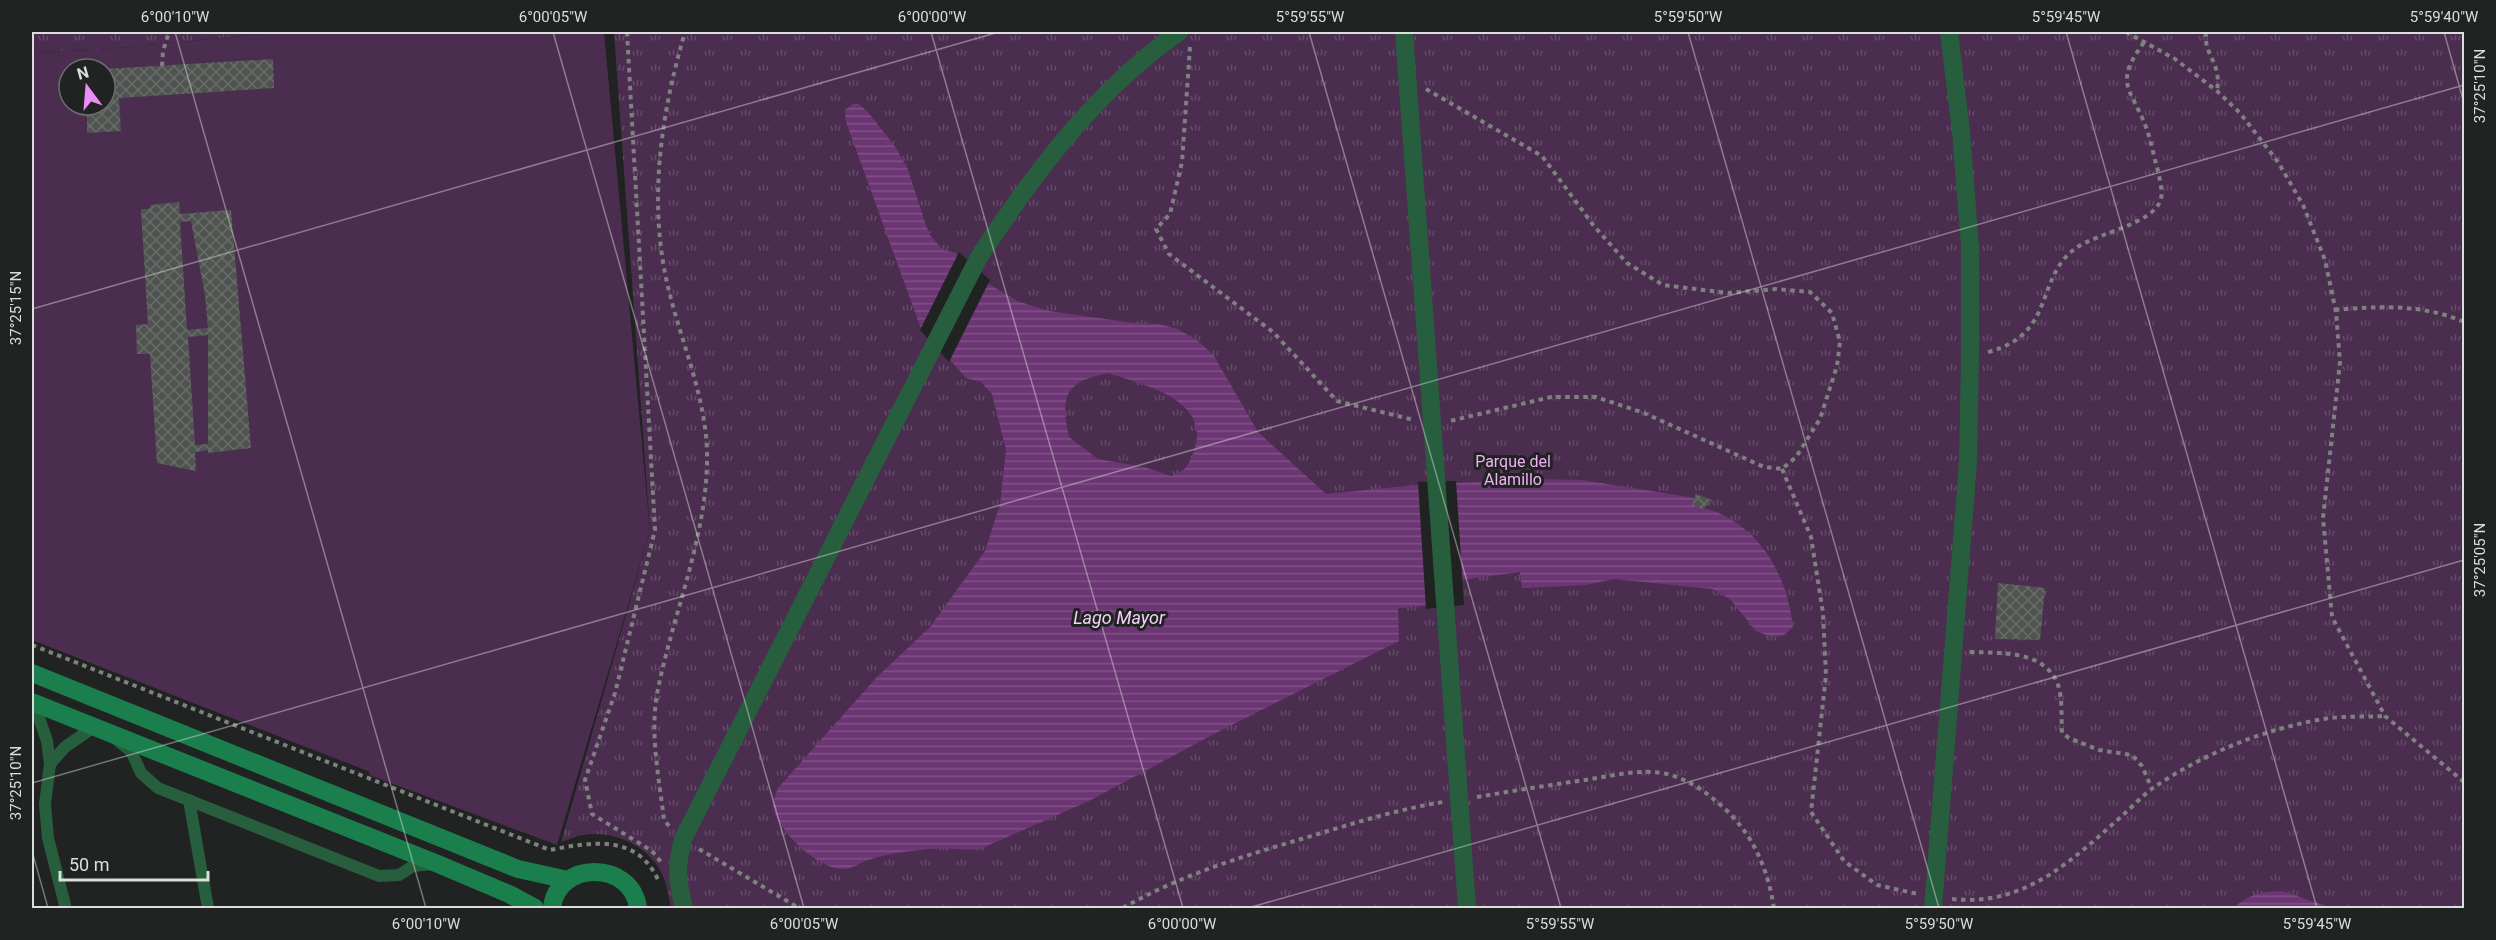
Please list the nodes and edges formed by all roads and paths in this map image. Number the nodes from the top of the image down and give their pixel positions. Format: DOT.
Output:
graph roads {
  1 [pos="170,32"];
  2 [pos="627,32"];
  3 [pos="685,32"];
  4 [pos="1404,32"];
  5 [pos="1949,32"];
  6 [pos="2126,32"];
  7 [pos="2206,32"];
  8 [pos="1185,37"];
  9 [pos="2145,41"];
  10 [pos="162,66"];
  11 [pos="1408,79"];
  12 [pos="2217,91"];
  13 [pos="2335,310"];
  14 [pos="2464,322"];
  15 [pos="1971,356"];
  16 [pos="1433,425"];
  17 [pos="1782,469"];
  18 [pos="32,645"];
  19 [pos="1951,651"];
  20 [pos="32,673"];
  21 [pos="33,702"];
  22 [pos="2385,716"];
  23 [pos="100,729"];
  24 [pos="50,764"];
  25 [pos="2464,782"];
  26 [pos="2152,789"];
  27 [pos="189,800"];
  28 [pos="683,839"];
  29 [pos="438,864"];
  30 [pos="568,880"];
  31 [pos="670,886"];
  32 [pos="1934,903"];
  33 [pos="65,905"];
  34 [pos="208,909"];
  35 [pos="535,909"];
  36 [pos="552,909"];
  37 [pos="638,909"];
  38 [pos="684,909"];
  39 [pos="799,909"];
  40 [pos="1467,909"];
  1 -- 10 [label="path"];
  2 -- 31 [label="path"];
  3 -- 28 [label="path"];
  4 -- 11 [label="street"];
  5 -- 15 [label="street"];
  6 -- 9 [label="path"];
  7 -- 12 [label="path"];
  8 -- 16 [label="path"];
  8 -- 28 [label="street"];
  9 -- 12 [label="path"];
  9 -- 15 [label="path"];
  11 -- 16 [label="street"];
  11 -- 17 [label="path"];
  12 -- 13 [label="path"];
  13 -- 14 [label="path"];
  13 -- 22 [label="path"];
  15 -- 19 [label="street"];
  16 -- 17 [label="path"];
  16 -- 40 [label="street"];
  17 -- 32 [label="path"];
  18 -- 31 [label="path"];
  19 -- 26 [label="path"];
  19 -- 32 [label="street"];
  20 -- 30 [label="street"];
  21 -- 23 [label="street"];
  21 -- 24 [label="lane"];
  22 -- 25 [label="path"];
  22 -- 26 [label="path"];
  23 -- 24 [label="lane"];
  23 -- 27 [label="lane"];
  23 -- 29 [label="street"];
  24 -- 33 [label="lane"];
  26 -- 32 [label="path"];
  27 -- 29 [label="lane"];
  27 -- 34 [label="lane"];
  28 -- 31 [label="street"];
  28 -- 39 [label="path"];
  29 -- 35 [label="street"];
  30 -- 36 [label="street"];
  30 -- 37 [label="street"];
  31 -- 38 [label="street"];
}
